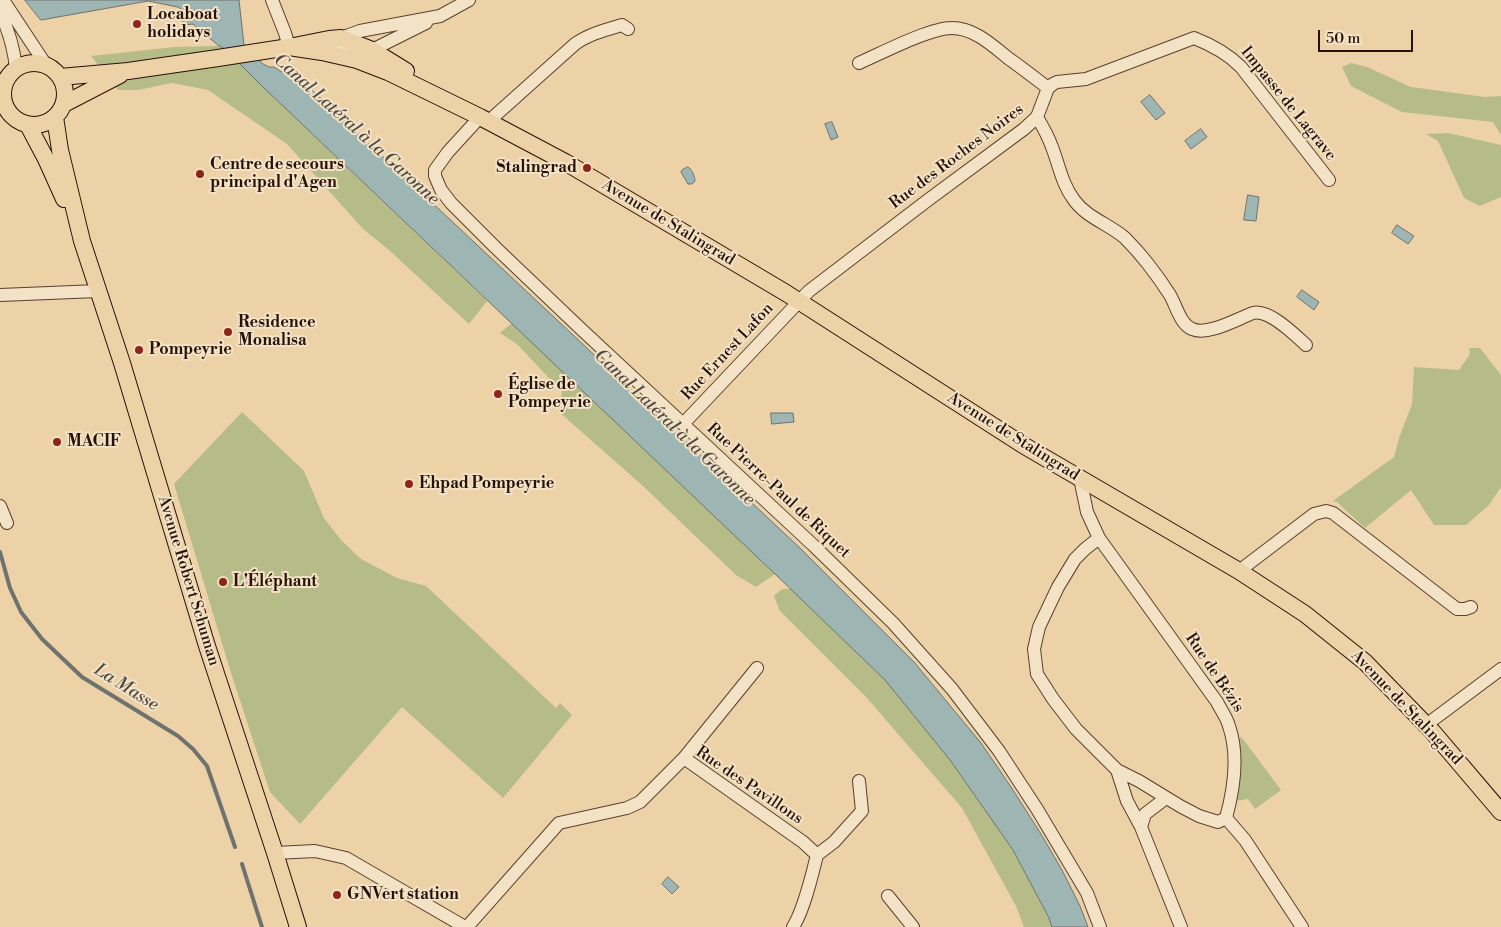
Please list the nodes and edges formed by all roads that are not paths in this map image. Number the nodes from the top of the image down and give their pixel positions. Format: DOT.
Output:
graph roads {
  1 [pos="3,0"];
  2 [pos="272,0"];
  3 [pos="469,0"];
  4 [pos="0,12"];
  5 [pos="440,16"];
  6 [pos="628,28"];
  7 [pos="342,38"];
  8 [pos="287,48"];
  9 [pos="372,50"];
  10 [pos="322,52"];
  11 [pos="859,63"];
  12 [pos="46,65"];
  13 [pos="128,71"];
  14 [pos="7,77"];
  15 [pos="60,77"];
  16 [pos="1048,88"];
  17 [pos="3,107"];
  18 [pos="60,111"];
  19 [pos="1037,117"];
  20 [pos="484,119"];
  21 [pos="28,125"];
  22 [pos="1329,180"];
  23 [pos="80,234"];
  24 [pos="98,290"];
  25 [pos="0,295"];
  26 [pos="798,301"];
  27 [pos="1306,344"];
  28 [pos="683,424"];
  29 [pos="1080,478"];
  30 [pos="1100,490"];
  31 [pos="0,506"];
  32 [pos="7,523"];
  33 [pos="1096,532"];
  34 [pos="1239,571"];
  35 [pos="1471,607"];
  36 [pos="757,668"];
  37 [pos="1501,669"];
  38 [pos="1426,725"];
  39 [pos="684,758"];
  40 [pos="1117,770"];
  41 [pos="859,781"];
  42 [pos="1166,798"];
  43 [pos="1501,812"];
  44 [pos="1226,818"];
  45 [pos="1141,828"];
  46 [pos="275,853"];
  47 [pos="817,855"];
  48 [pos="888,896"];
  49 [pos="298,927"];
  50 [pos="466,927"];
  51 [pos="793,927"];
  52 [pos="913,927"];
  53 [pos="1100,927"];
  54 [pos="1181,927"];
  55 [pos="1302,927"];
  1 -- 12 [label="street"];
  2 -- 8 [label="street"];
  3 -- 5 [label="street"];
  4 -- 14 [label="street"];
  5 -- 7 [label="street"];
  5 -- 9 [label="street"];
  6 -- 20 [label="street"];
  7 -- 8 [label="main road, Avenue de Stalingrad"];
  7 -- 9 [label="main road, Avenue de Stalingrad"];
  8 -- 10 [label="main road, Avenue de Stalingrad"];
  8 -- 13 [label="main road, Avenue de Stalingrad"];
  9 -- 10 [label="street"];
  9 -- 20 [label="main road, Avenue de Stalingrad"];
  10 -- 20 [label="main road, Avenue de Stalingrad"];
  11 -- 16 [label="street"];
  12 -- 14 [label="main road"];
  12 -- 15 [label="main road"];
  13 -- 15 [label="main road, Avenue de Stalingrad"];
  13 -- 18 [label="main road, Avenue de Stalingrad"];
  14 -- 17 [label="main road"];
  15 -- 18 [label="main road"];
  16 -- 19 [label="street, Rue des Roches Noires"];
  16 -- 22 [label="street, Impasse de Lagrave"];
  17 -- 21 [label="main road"];
  18 -- 21 [label="main road"];
  18 -- 23 [label="main road, Avenue Robert Schuman"];
  19 -- 26 [label="street, Rue des Roches Noires"];
  19 -- 27 [label="street"];
  20 -- 26 [label="main road, Avenue de Stalingrad"];
  20 -- 28 [label="street, Rue Pierre-Paul de Riquet"];
  21 -- 23 [label="main road, Avenue Robert Schuman"];
  23 -- 24 [label="main road, Avenue Robert Schuman"];
  24 -- 25 [label="street"];
  24 -- 46 [label="main road, Avenue Robert Schuman"];
  26 -- 28 [label="street, Rue Ernest Lafon"];
  26 -- 29 [label="main road, Avenue de Stalingrad"];
  28 -- 53 [label="street, Rue Pierre-Paul de Riquet"];
  29 -- 30 [label="main road, Avenue de Stalingrad"];
  29 -- 33 [label="street, Rue de Bézis"];
  30 -- 33 [label="street"];
  30 -- 34 [label="main road, Avenue de Stalingrad"];
  31 -- 32 [label="street"];
  33 -- 40 [label="street"];
  33 -- 44 [label="street, Rue de Bézis"];
  34 -- 35 [label="street"];
  34 -- 38 [label="main road, Avenue de Stalingrad"];
  36 -- 39 [label="street"];
  37 -- 38 [label="street"];
  38 -- 43 [label="main road, Avenue de Stalingrad"];
  39 -- 47 [label="street, Rue des Pavillons"];
  39 -- 50 [label="street, Rue des Pavillons"];
  40 -- 42 [label="street"];
  40 -- 45 [label="street"];
  41 -- 47 [label="street"];
  42 -- 44 [label="street"];
  42 -- 45 [label="street"];
  44 -- 55 [label="street"];
  45 -- 54 [label="street"];
  46 -- 49 [label="main road, Avenue Robert Schuman"];
  46 -- 50 [label="street"];
  47 -- 51 [label="street"];
  48 -- 52 [label="street"];
}
